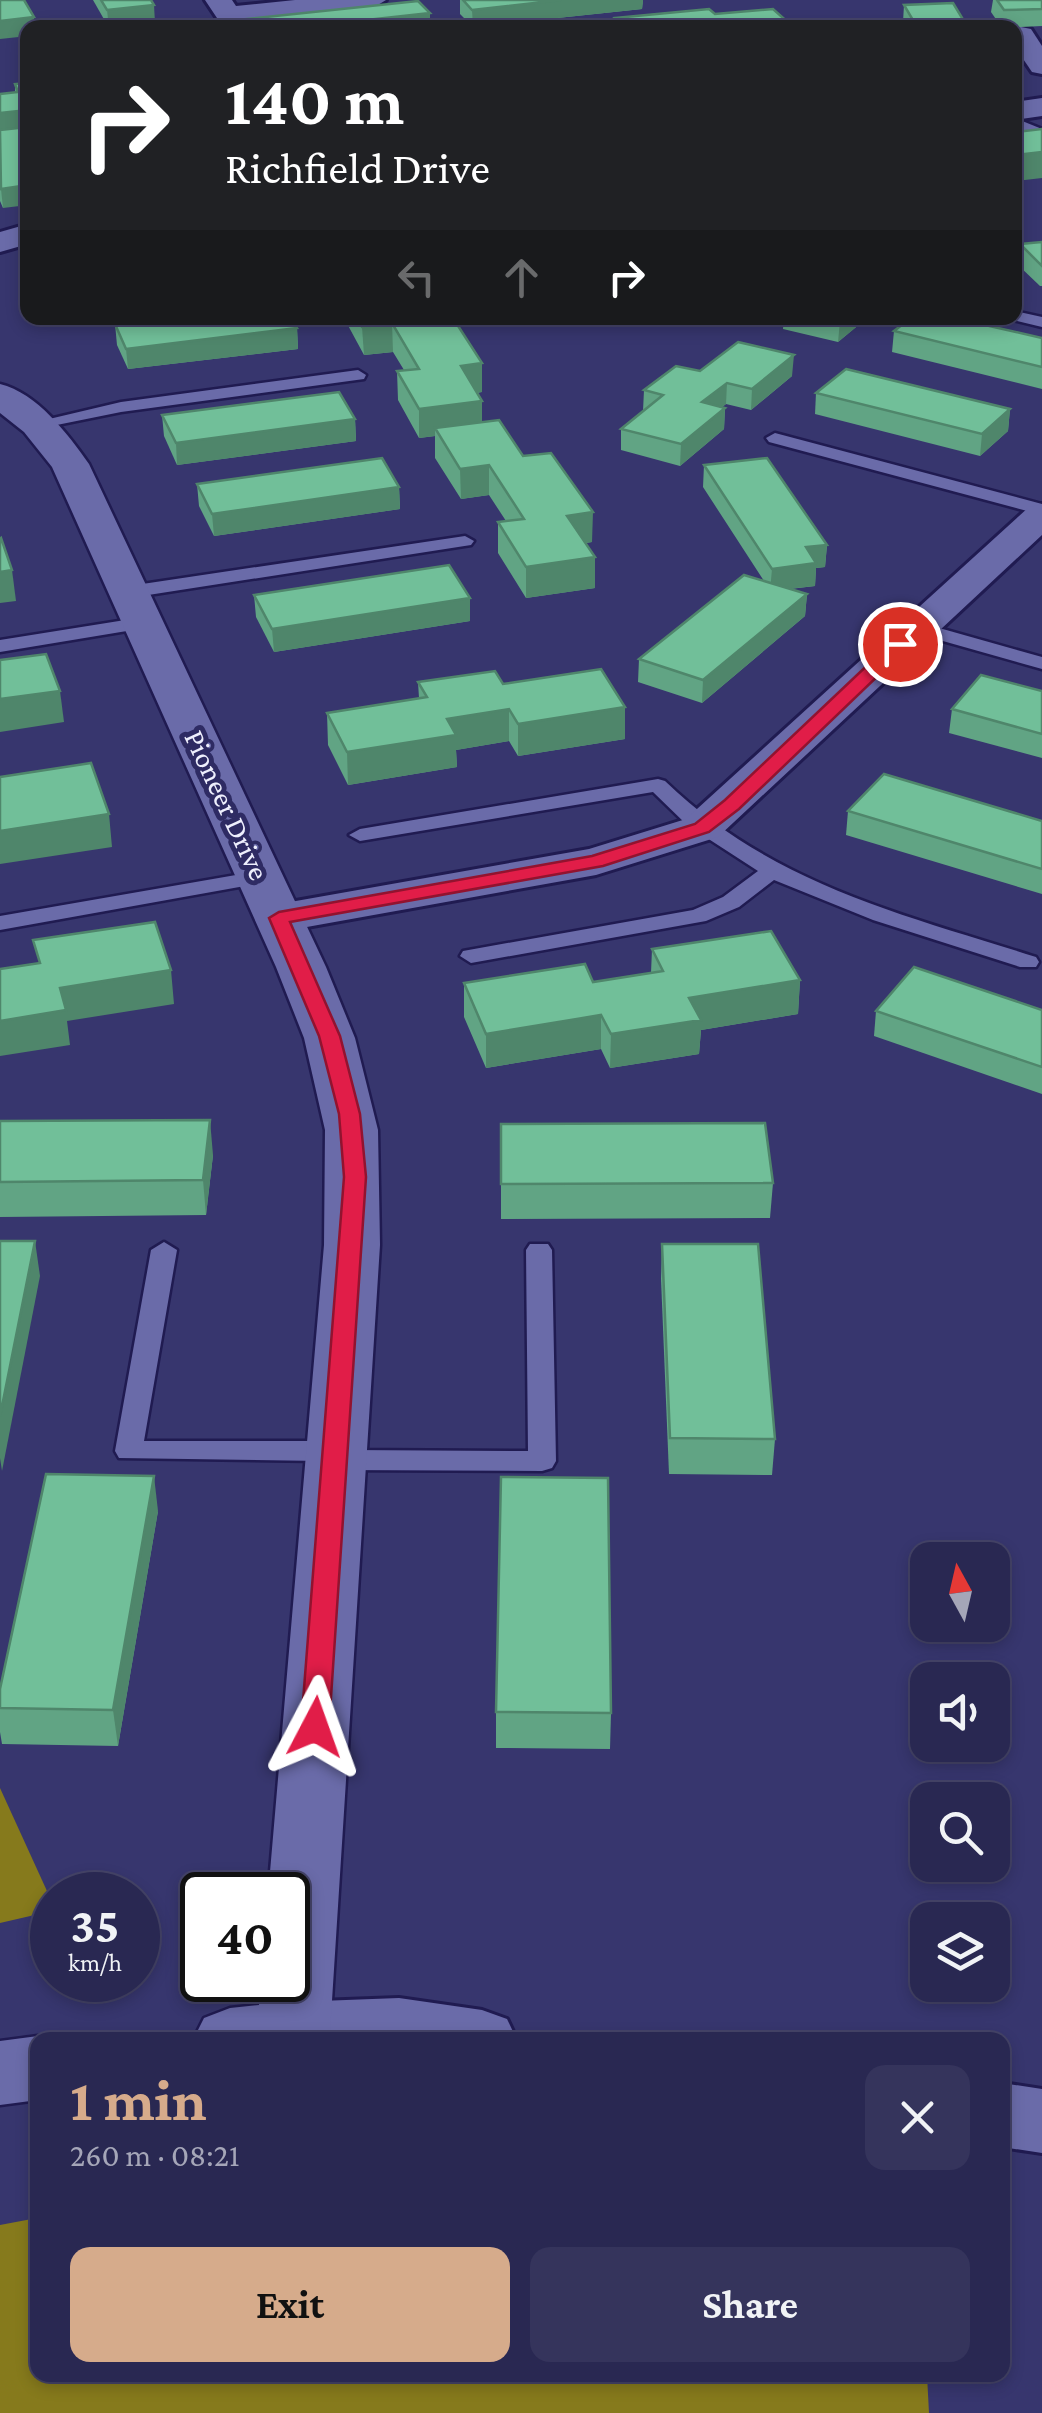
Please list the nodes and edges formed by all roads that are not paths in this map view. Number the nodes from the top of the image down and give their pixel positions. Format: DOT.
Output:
graph roads {
  1 [pos="218,0"];
  2 [pos="372,0"];
  3 [pos="1022,34"];
  4 [pos="1042,66"];
  5 [pos="358,376"];
  6 [pos="19,410"];
  7 [pos="776,438"];
  8 [pos="1042,512"];
  9 [pos="465,541"];
  10 [pos="137,607"];
  11 [pos="918,628"];
  12 [pos="0,646"];
  13 [pos="1042,663"];
  14 [pos="702,828"];
  15 [pos="360,836"];
  16 [pos="774,869"];
  17 [pos="269,898"];
  18 [pos="0,923"];
  19 [pos="471,956"];
  20 [pos="1028,962"];
  21 [pos="164,1250"];
  22 [pos="539,1250"];
  23 [pos="335,1456"];
  24 [pos="262,2032"];
  25 [pos="330,2032"];
  26 [pos="427,2032"];
  27 [pos="30,2069"];
  28 [pos="0,2073"];
  29 [pos="1010,2117"];
  30 [pos="1042,2121"];
  1 -- 2 [label="street"];
  3 -- 4 [label="street"];
  5 -- 6 [label="lane"];
  6 -- 10 [label="street, Pioneer Drive"];
  7 -- 8 [label="lane"];
  8 -- 11 [label="street"];
  9 -- 10 [label="lane"];
  10 -- 12 [label="lane"];
  10 -- 17 [label="street, Pioneer Drive"];
  11 -- 13 [label="lane"];
  11 -- 14 [label="street"];
  14 -- 15 [label="lane"];
  14 -- 16 [label="lane"];
  14 -- 17 [label="street"];
  16 -- 19 [label="lane"];
  16 -- 20 [label="lane"];
  17 -- 18 [label="lane"];
  17 -- 23 [label="street, Pioneer Drive"];
  21 -- 23 [label="lane"];
  22 -- 23 [label="lane"];
  23 -- 24 [label="street, Pioneer Drive"];
  25 -- 26 [label="street"];
  27 -- 28 [label="street"];
  29 -- 30 [label="street"];
}
